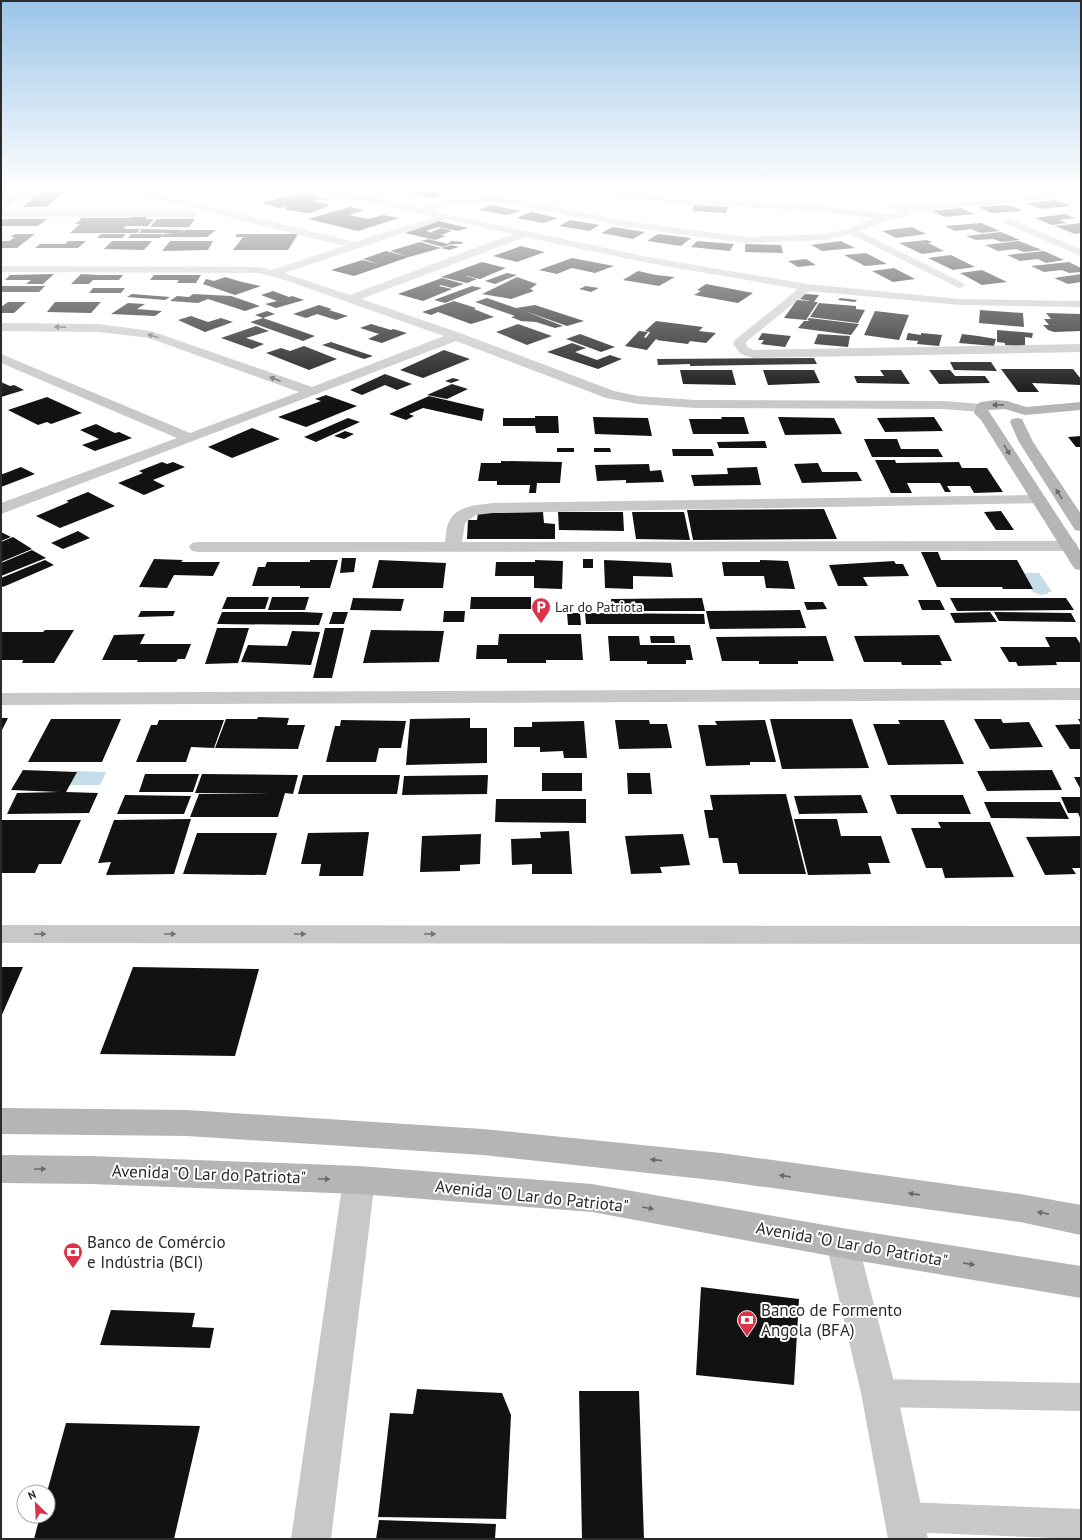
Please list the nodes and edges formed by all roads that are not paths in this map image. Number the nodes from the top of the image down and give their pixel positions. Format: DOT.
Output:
graph roads {
  1 [pos="310,260"];
  2 [pos="454,260"];
  3 [pos="647,260"];
  4 [pos="908,260"];
  5 [pos="1,262"];
  6 [pos="298,264"];
  7 [pos="1,269"];
  8 [pos="275,273"];
  9 [pos="959,285"];
  10 [pos="807,286"];
  11 [pos="350,299"];
  12 [pos="1081,304"];
  13 [pos="1,327"];
  14 [pos="456,336"];
  15 [pos="1081,348"];
  16 [pos="1,358"];
  17 [pos="312,392"];
  18 [pos="1081,406"];
  19 [pos="984,413"];
  20 [pos="1021,416"];
  21 [pos="190,438"];
  22 [pos="1039,500"];
  23 [pos="1,509"];
  24 [pos="1081,526"];
  25 [pos="1069,546"];
  26 [pos="198,547"];
  27 [pos="452,548"];
  28 [pos="1081,565"];
  29 [pos="1081,694"];
  30 [pos="1,699"];
  31 [pos="1,934"];
  32 [pos="1081,935"];
  33 [pos="1,1121"];
  34 [pos="1,1169"];
  35 [pos="359,1180"];
  36 [pos="1081,1220"];
  37 [pos="842,1243"];
  38 [pos="1081,1282"];
  39 [pos="879,1393"];
  40 [pos="1081,1397"];
  41 [pos="1081,1524"];
  42 [pos="906,1528"];
  43 [pos="312,1539"];
  1 -- 6 [label="street"];
  2 -- 11 [label="street"];
  3 -- 10 [label="street"];
  4 -- 9 [label="street"];
  5 -- 6 [label="street"];
  6 -- 8 [label="street"];
  7 -- 8 [label="street"];
  8 -- 11 [label="street"];
  10 -- 12 [label="street"];
  10 -- 15 [label="street"];
  11 -- 14 [label="street"];
  17 -- 13 [label="street, one-way"];
  14 -- 17 [label="street"];
  14 -- 19 [label="street"];
  16 -- 21 [label="street"];
  17 -- 21 [label="street"];
  18 -- 20 [label="main road"];
  19 -- 20 [label="main road"];
  19 -- 22 [label="main road, one-way"];
  24 -- 20 [label="main road, one-way"];
  21 -- 23 [label="street"];
  22 -- 25 [label="main road"];
  22 -- 27 [label="street"];
  25 -- 27 [label="street"];
  25 -- 28 [label="main road"];
  26 -- 27 [label="street"];
  29 -- 30 [label="street"];
  31 -- 32 [label="street, one-way"];
  36 -- 33 [label="main road, one-way"];
  34 -- 35 [label="main road, Avenida \"O Lar do Patriota\", one-way"];
  35 -- 37 [label="main road, Avenida \"O Lar do Patriota\", one-way"];
  35 -- 43 [label="street"];
  37 -- 38 [label="main road, Avenida \"O Lar do Patriota\", one-way"];
  37 -- 39 [label="street"];
  39 -- 40 [label="lane"];
  39 -- 42 [label="street"];
  41 -- 42 [label="lane"];
}
